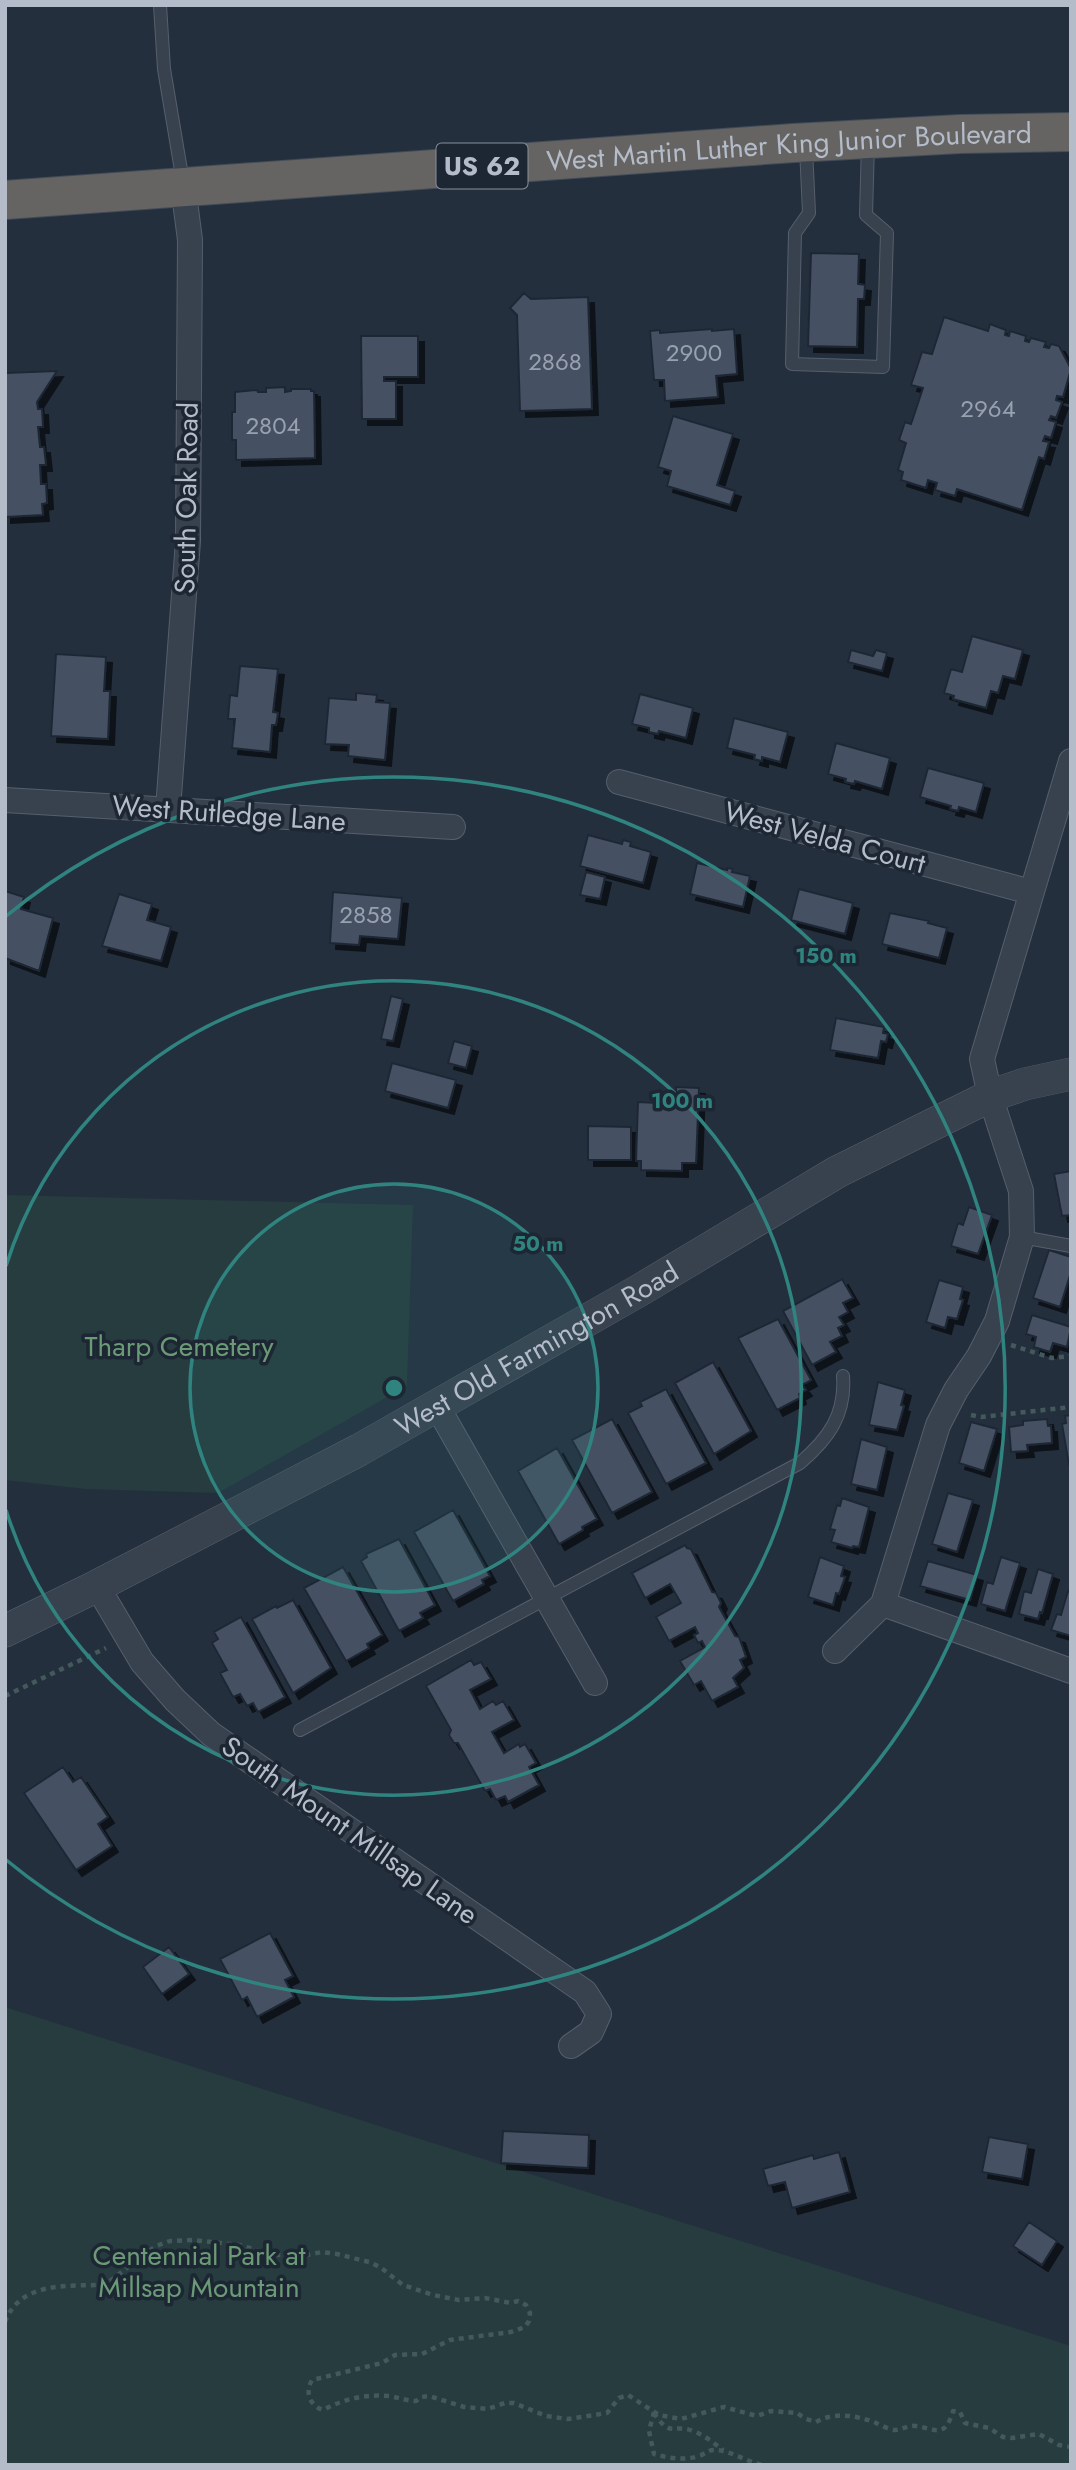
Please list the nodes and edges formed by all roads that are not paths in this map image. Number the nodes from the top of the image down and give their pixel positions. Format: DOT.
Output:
graph roads {
  1 [pos="160,5"];
  2 [pos="1071,132"];
  3 [pos="868,139"];
  4 [pos="806,142"];
  5 [pos="183,186"];
  6 [pos="5,200"];
  7 [pos="1071,761"];
  8 [pos="619,782"];
  9 [pos="5,800"];
  10 [pos="168,809"];
  11 [pos="453,827"];
  12 [pos="1031,891"];
  13 [pos="1071,1074"];
  14 [pos="990,1096"];
  15 [pos="1022,1237"];
  16 [pos="1071,1246"];
  17 [pos="843,1376"];
  18 [pos="437,1406"];
  19 [pos="97,1586"];
  20 [pos="547,1598"];
  21 [pos="883,1604"];
  22 [pos="5,1631"];
  23 [pos="835,1651"];
  24 [pos="1071,1671"];
  25 [pos="596,1683"];
  26 [pos="300,1731"];
  27 [pos="571,2046"];
  1 -- 5 [label="lane"];
  2 -- 3 [label="highway, West Martin Luther King Junior Boulevard / US 62"];
  3 -- 4 [label="highway, West Martin Luther King Junior Boulevard / US 62"];
  3 -- 4 [label="lane"];
  4 -- 5 [label="highway, West Martin Luther King Junior Boulevard / US 62"];
  5 -- 6 [label="highway, West Martin Luther King Junior Boulevard / US 62"];
  5 -- 10 [label="street, South Oak Road"];
  7 -- 12 [label="street"];
  8 -- 12 [label="street, West Velda Court"];
  9 -- 10 [label="street, West Rutledge Lane"];
  10 -- 11 [label="street, West Rutledge Lane"];
  12 -- 14 [label="street"];
  13 -- 14 [label="street, West Old Farmington Road"];
  14 -- 15 [label="street"];
  14 -- 18 [label="street, West Old Farmington Road"];
  15 -- 16 [label="lane"];
  15 -- 21 [label="street"];
  17 -- 20 [label="lane"];
  18 -- 19 [label="street, West Old Farmington Road"];
  18 -- 20 [label="street"];
  19 -- 22 [label="street, West Old Farmington Road"];
  19 -- 27 [label="street, South Mount Millsap Lane"];
  20 -- 25 [label="street"];
  20 -- 26 [label="lane"];
  21 -- 23 [label="street"];
  21 -- 24 [label="street"];
}
